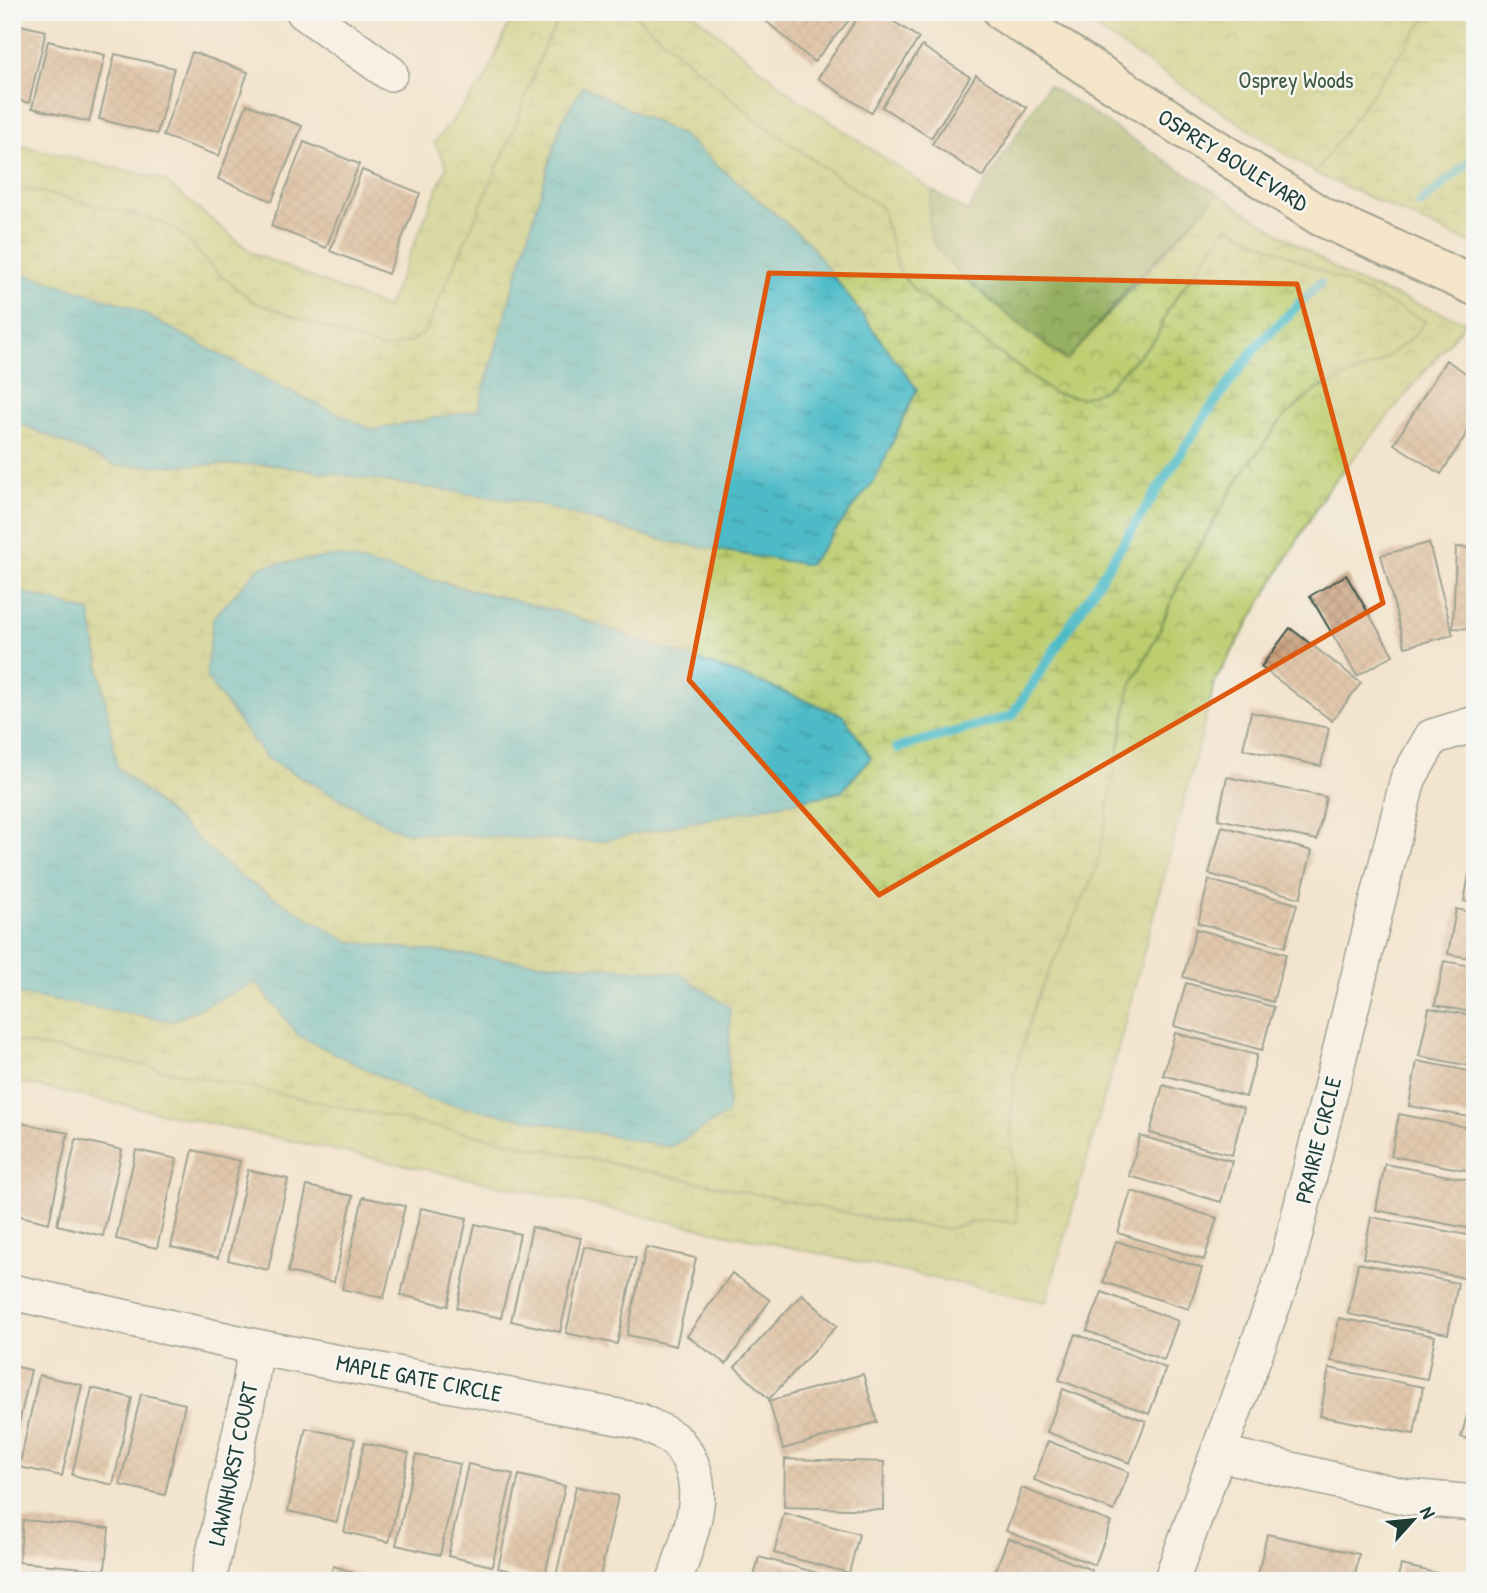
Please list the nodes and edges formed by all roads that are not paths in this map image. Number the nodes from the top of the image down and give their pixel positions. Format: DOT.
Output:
graph roads {
  1 [pos="304,12"];
  2 [pos="1003,12"];
  3 [pos="390,73"];
  4 [pos="1460,279"];
  5 [pos="1475,724"];
  6 [pos="12,1292"];
  7 [pos="256,1347"];
  8 [pos="1218,1453"];
  9 [pos="1475,1503"];
  10 [pos="208,1581"];
  11 [pos="675,1581"];
  12 [pos="1171,1581"];
  1 -- 3 [label="street"];
  2 -- 4 [label="street, OSPREY BOULEVARD"];
  5 -- 8 [label="street, PRAIRIE CIRCLE"];
  6 -- 7 [label="street, MAPLE GATE CIRCLE"];
  7 -- 10 [label="street, LAWNHURST COURT"];
  7 -- 11 [label="street, MAPLE GATE CIRCLE"];
  8 -- 9 [label="street"];
  8 -- 12 [label="street, PRAIRIE CIRCLE"];
}
